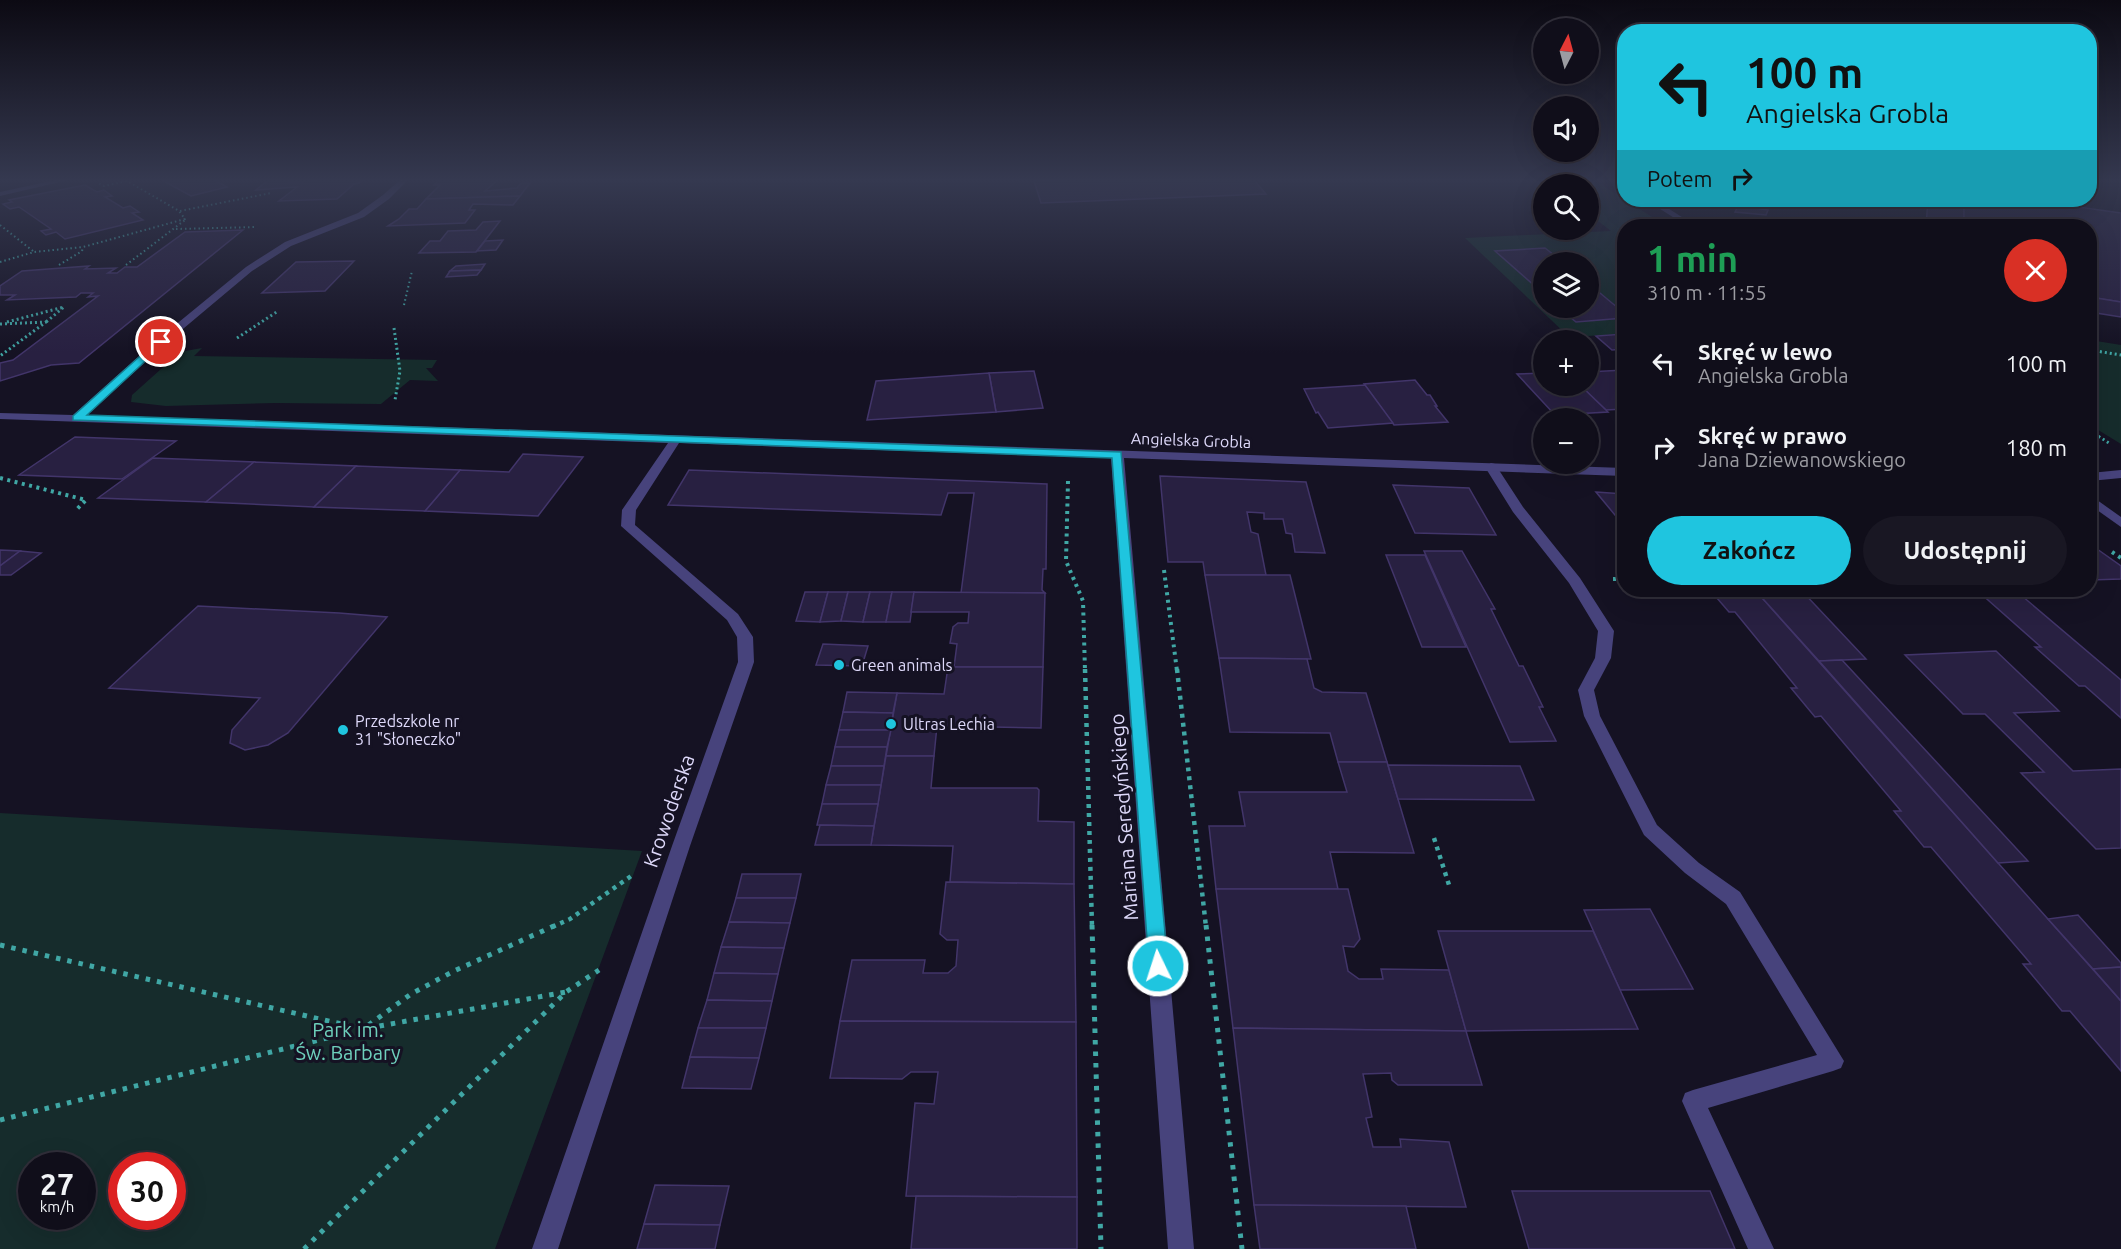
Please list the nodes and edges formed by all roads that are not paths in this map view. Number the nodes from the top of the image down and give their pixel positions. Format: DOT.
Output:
graph roads {
  1 [pos="305,237"];
  2 [pos="2,417"];
  3 [pos="77,418"];
  4 [pos="676,439"];
  5 [pos="1117,454"];
  6 [pos="1491,467"];
  7 [pos="1617,472"];
  8 [pos="2121,474"];
  9 [pos="2097,476"];
  10 [pos="2097,504"];
  11 [pos="2121,523"];
  12 [pos="545,1249"];
  13 [pos="1180,1249"];
  14 [pos="1761,1249"];
  1 -- 3 [label="street"];
  2 -- 3 [label="street, Angielska Grobla"];
  3 -- 4 [label="street, Angielska Grobla"];
  4 -- 5 [label="street, Angielska Grobla"];
  4 -- 12 [label="street, Krowoderska"];
  5 -- 6 [label="street, Angielska Grobla"];
  5 -- 13 [label="street, Mariana Seredyńskiego"];
  6 -- 7 [label="street, Angielska Grobla"];
  6 -- 14 [label="street"];
  8 -- 9 [label="street"];
  10 -- 11 [label="street"];
}
